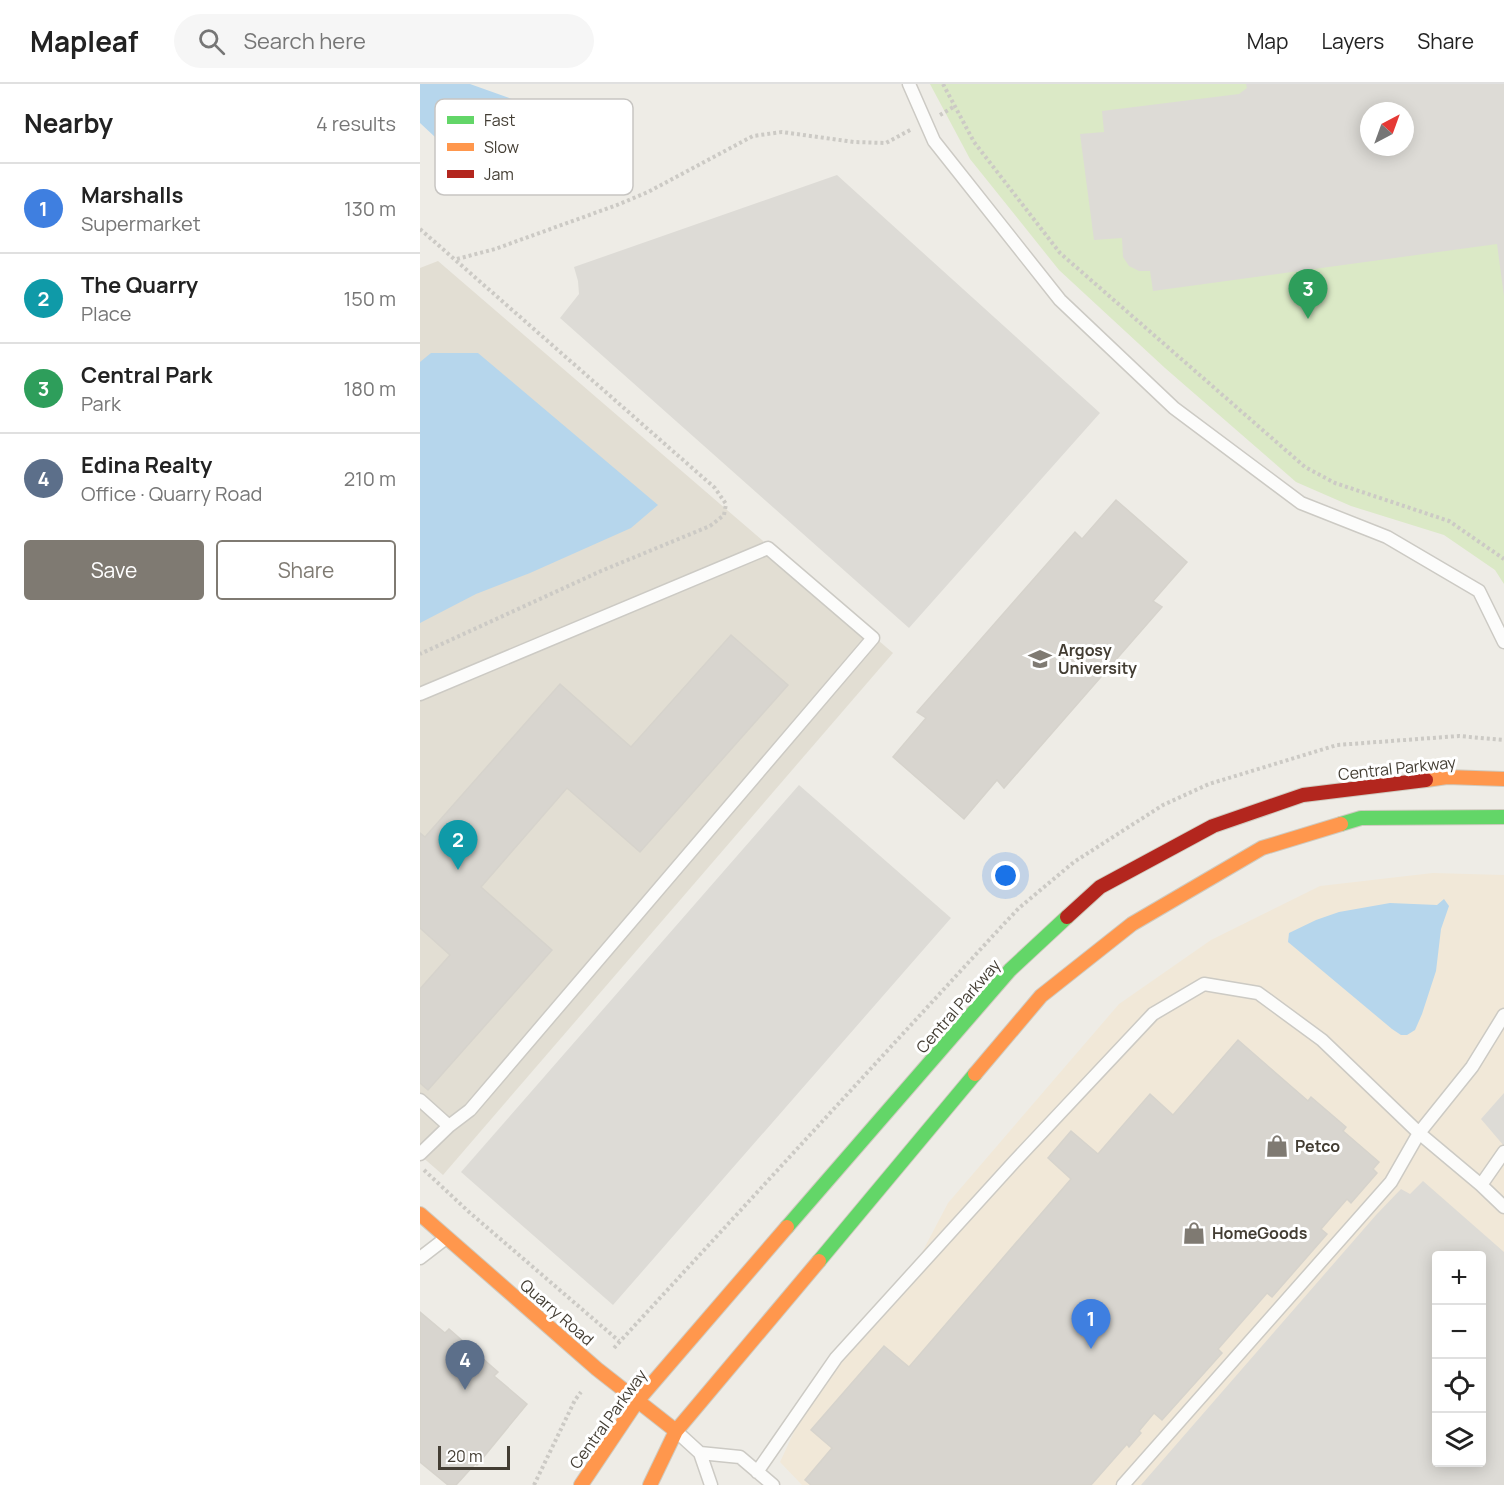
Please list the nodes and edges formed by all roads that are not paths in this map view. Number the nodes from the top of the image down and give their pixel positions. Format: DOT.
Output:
graph roads {
  1 [pos="909,84"];
  2 [pos="1504,642"];
  3 [pos="420,694"];
  4 [pos="1504,779"];
  5 [pos="1504,817"];
  6 [pos="1504,1015"];
  7 [pos="420,1100"];
  8 [pos="449,1126"];
  9 [pos="1419,1133"];
  10 [pos="1504,1152"];
  11 [pos="420,1154"];
  12 [pos="1481,1185"];
  13 [pos="1504,1207"];
  14 [pos="420,1214"];
  15 [pos="447,1237"];
  16 [pos="420,1258"];
  17 [pos="638,1400"];
  18 [pos="676,1431"];
  19 [pos="700,1453"];
  20 [pos="758,1472"];
  21 [pos="581,1485"];
  22 [pos="650,1485"];
  23 [pos="711,1485"];
  24 [pos="773,1485"];
  25 [pos="1123,1485"];
  1 -- 2 [label="lane"];
  3 -- 8 [label="lane"];
  4 -- 17 [label="street, Central Parkway"];
  5 -- 18 [label="street"];
  6 -- 9 [label="lane"];
  7 -- 8 [label="lane"];
  8 -- 11 [label="lane"];
  9 -- 12 [label="lane"];
  9 -- 20 [label="lane"];
  9 -- 25 [label="lane"];
  10 -- 12 [label="lane"];
  12 -- 13 [label="lane"];
  14 -- 15 [label="street, Quarry Road"];
  15 -- 16 [label="lane"];
  15 -- 17 [label="street, Quarry Road"];
  17 -- 18 [label="street, Quarry Road"];
  17 -- 21 [label="street, Central Parkway"];
  18 -- 19 [label="lane"];
  18 -- 22 [label="street"];
  19 -- 20 [label="lane"];
  19 -- 23 [label="lane"];
  20 -- 24 [label="lane"];
}
